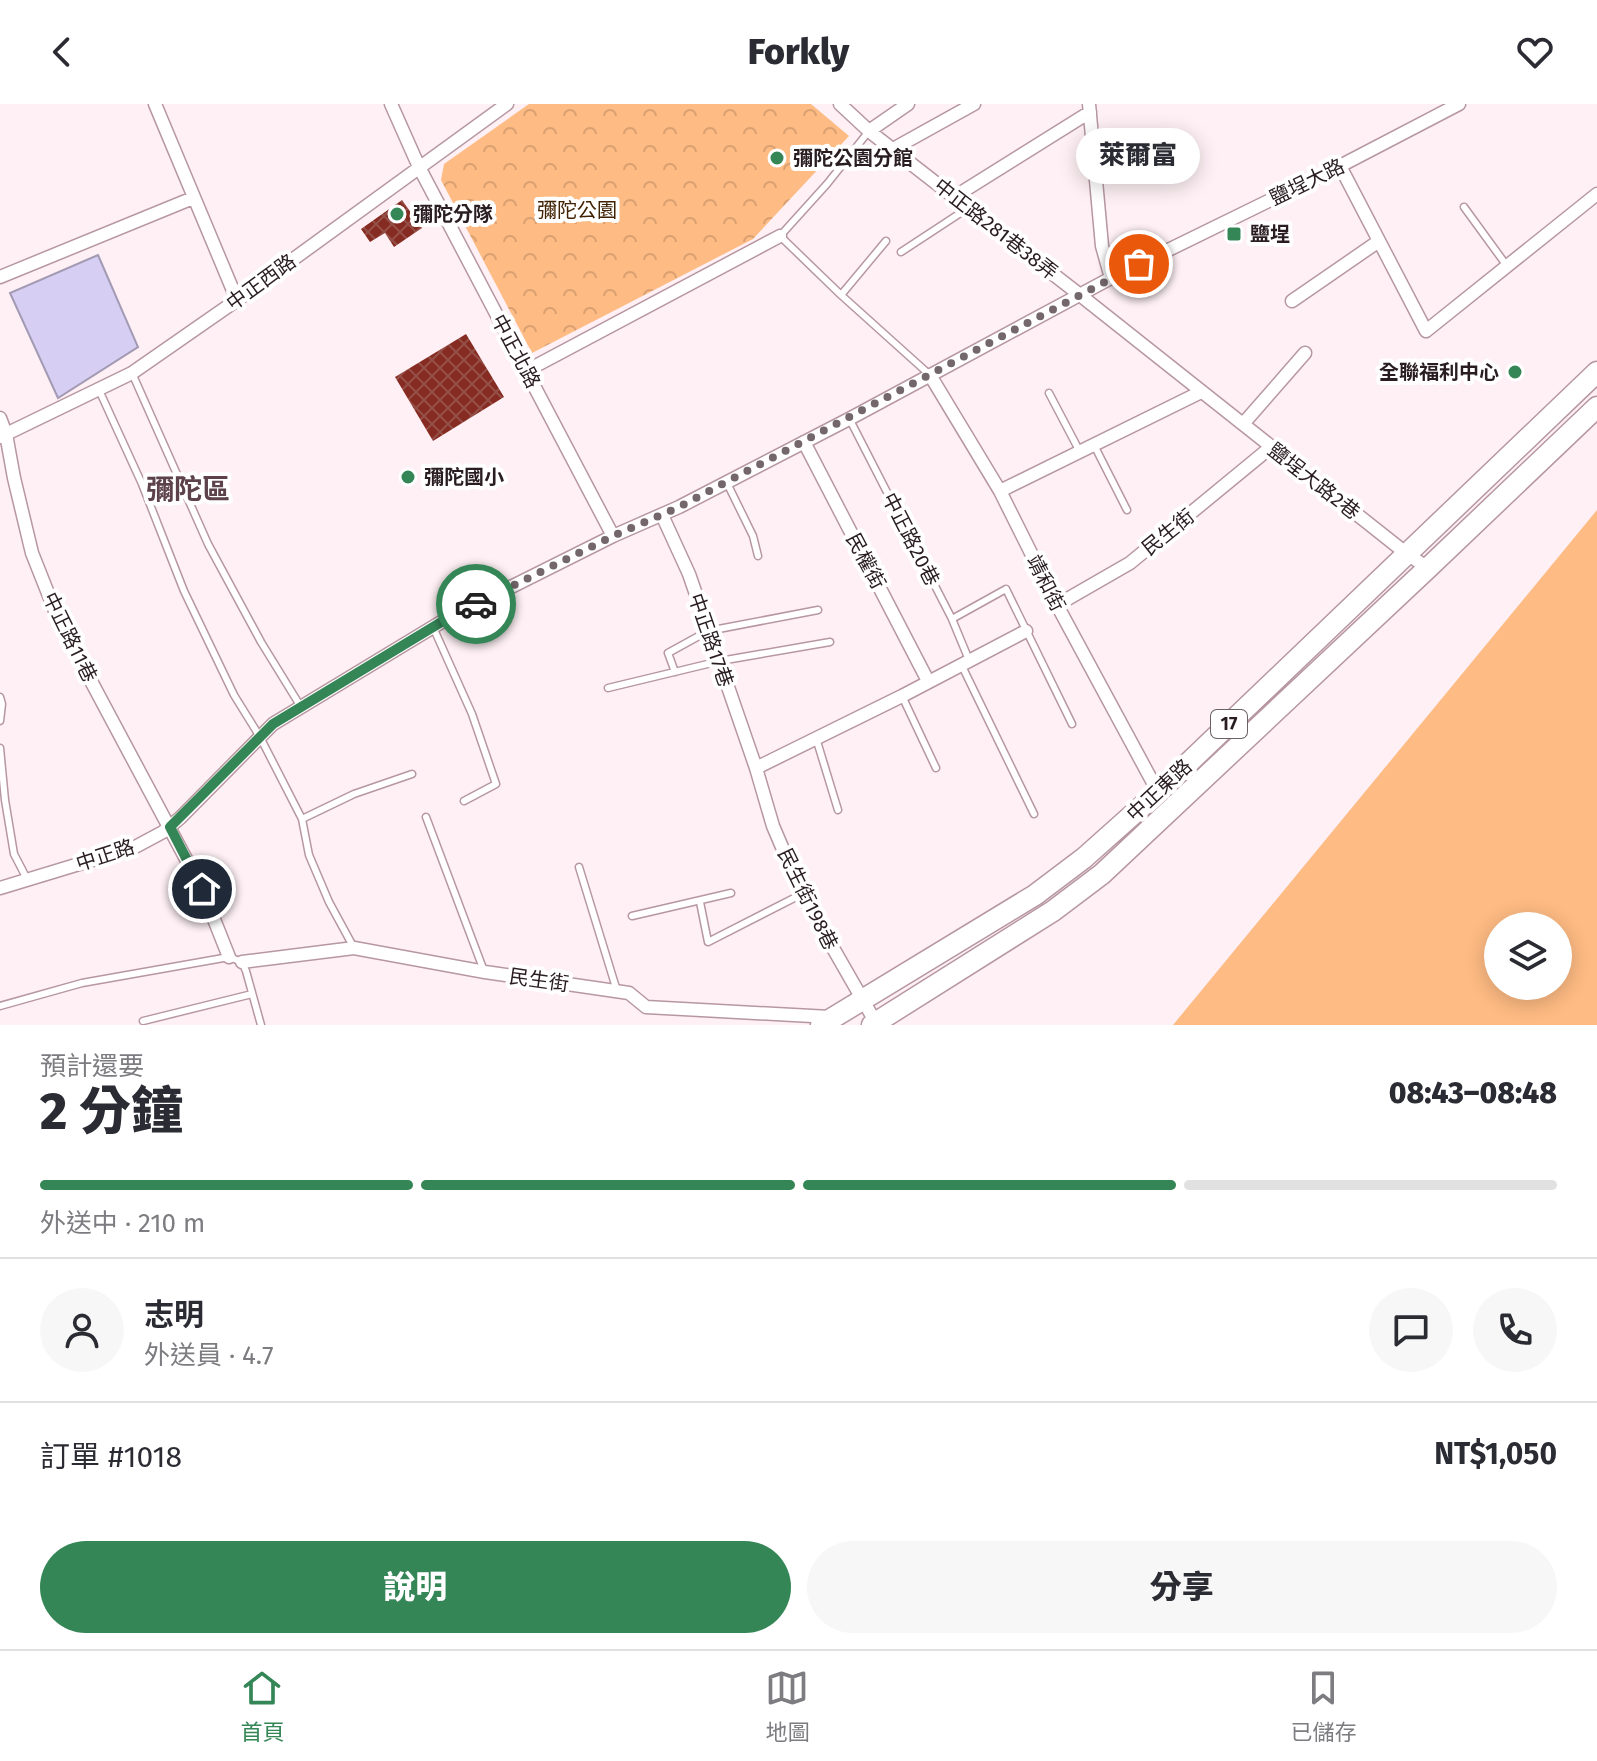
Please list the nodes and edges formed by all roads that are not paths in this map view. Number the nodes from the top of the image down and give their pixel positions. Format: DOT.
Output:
graph roads {
  1 [pos="155,104"];
  2 [pos="391,104"];
  3 [pos="507,104"];
  4 [pos="840,104"];
  5 [pos="908,104"];
  6 [pos="974,104"];
  7 [pos="1429,104"];
  8 [pos="1459,104"];
  9 [pos="1089,108"];
  10 [pos="1435,117"];
  11 [pos="869,131"];
  12 [pos="893,149"];
  13 [pos="1340,166"];
  14 [pos="419,167"];
  15 [pos="1597,194"];
  16 [pos="954,197"];
  17 [pos="193,198"];
  18 [pos="1464,207"];
  19 [pos="968,208"];
  20 [pos="780,236"];
  21 [pos="886,241"];
  22 [pos="1379,241"];
  23 [pos="901,252"];
  24 [pos="1507,266"];
  25 [pos="0,277"];
  26 [pos="1111,278"];
  27 [pos="841,295"];
  28 [pos="1080,295"];
  29 [pos="237,300"];
  30 [pos="1292,301"];
  31 [pos="1305,353"];
  32 [pos="526,371"];
  33 [pos="1597,372"];
  34 [pos="132,373"];
  35 [pos="930,375"];
  36 [pos="99,390"];
  37 [pos="1201,392"];
  38 [pos="1049,393"];
  39 [pos="1597,407"];
  40 [pos="0,418"];
  41 [pos="849,419"];
  42 [pos="1243,424"];
  43 [pos="3,436"];
  44 [pos="804,442"];
  45 [pos="1094,445"];
  46 [pos="1271,447"];
  47 [pos="1080,452"];
  48 [pos="727,483"];
  49 [pos="1000,491"];
  50 [pos="1127,510"];
  51 [pos="662,515"];
  52 [pos="613,536"];
  53 [pos="1407,554"];
  54 [pos="758,556"];
  55 [pos="1428,568"];
  56 [pos="1057,605"];
  57 [pos="818,610"];
  58 [pos="952,619"];
  59 [pos="433,627"];
  60 [pos="708,631"];
  61 [pos="1026,631"];
  62 [pos="830,642"];
  63 [pos="720,661"];
  64 [pos="965,662"];
  65 [pos="675,672"];
  66 [pos="928,681"];
  67 [pos="608,688"];
  68 [pos="902,696"];
  69 [pos="0,697"];
  70 [pos="301,707"];
  71 [pos="0,721"];
  72 [pos="1072,724"];
  73 [pos="260,737"];
  74 [pos="816,738"];
  75 [pos="0,748"];
  76 [pos="756,768"];
  77 [pos="936,768"];
  78 [pos="412,774"];
  79 [pos="1158,792"];
  80 [pos="464,801"];
  81 [pos="838,810"];
  82 [pos="1034,814"];
  83 [pos="426,817"];
  84 [pos="302,819"];
  85 [pos="170,827"];
  86 [pos="579,867"];
  87 [pos="27,879"];
  88 [pos="0,888"];
  89 [pos="731,893"];
  90 [pos="802,894"];
  91 [pos="700,902"];
  92 [pos="632,916"];
  93 [pos="354,948"];
  94 [pos="229,957"];
  95 [pos="242,962"];
  96 [pos="485,972"];
  97 [pos="617,991"];
  98 [pos="252,994"];
  99 [pos="861,1000"];
  100 [pos="0,1006"];
  101 [pos="143,1021"];
  102 [pos="827,1021"];
  103 [pos="874,1024"];
  104 [pos="261,1025"];
  1 -- 17 [label="street"];
  2 -- 14 [label="street, 中正北路"];
  3 -- 14 [label="street, 中正西路"];
  4 -- 11 [label="street, 中正路281巷38弄"];
  5 -- 11 [label="street"];
  6 -- 12 [label="street"];
  7 -- 10 [label="street"];
  8 -- 10 [label="street, 鹽埕大路"];
  9 -- 16 [label="street"];
  9 -- 26 [label="street"];
  10 -- 13 [label="street, 鹽埕大路"];
  11 -- 12 [label="street, 中正路281巷38弄"];
  11 -- 20 [label="lane"];
  12 -- 16 [label="street, 中正路281巷38弄"];
  13 -- 22 [label="street"];
  13 -- 26 [label="street, 鹽埕大路"];
  14 -- 29 [label="street, 中正西路"];
  14 -- 32 [label="street, 中正北路"];
  15 -- 24 [label="street"];
  16 -- 19 [label="street, 中正路281巷38弄"];
  17 -- 25 [label="street"];
  17 -- 29 [label="street"];
  18 -- 24 [label="lane"];
  19 -- 23 [label="lane"];
  19 -- 28 [label="street, 中正路281巷38弄"];
  20 -- 27 [label="lane"];
  20 -- 32 [label="street"];
  21 -- 27 [label="lane"];
  22 -- 24 [label="street"];
  22 -- 30 [label="street"];
  26 -- 28 [label="street, 中正路"];
  27 -- 35 [label="lane"];
  28 -- 35 [label="street, 中正路"];
  28 -- 37 [label="street, 中正路281巷38弄"];
  29 -- 34 [label="street, 中正西路"];
  31 -- 42 [label="street"];
  32 -- 52 [label="street, 中正北路"];
  33 -- 53 [label="main road, 中正東路 / 17"];
  34 -- 36 [label="street, 中正西路"];
  34 -- 70 [label="lane"];
  35 -- 41 [label="street, 中正路"];
  35 -- 49 [label="street, 靖和街"];
  36 -- 43 [label="street, 中正西路"];
  36 -- 73 [label="lane"];
  37 -- 42 [label="street, 鹽埕大路2巷"];
  37 -- 45 [label="street"];
  38 -- 47 [label="lane"];
  39 -- 55 [label="main road, 中正東路 / 17"];
  40 -- 43 [label="street, 中正路11巷"];
  41 -- 44 [label="street, 中正路"];
  41 -- 58 [label="lane, 中正路20巷"];
  42 -- 46 [label="street, 鹽埕大路2巷"];
  43 -- 85 [label="street, 中正路11巷"];
  44 -- 48 [label="street, 中正路"];
  44 -- 66 [label="street, 民權街"];
  45 -- 47 [label="street"];
  45 -- 50 [label="lane"];
  46 -- 53 [label="street, 鹽埕大路2巷"];
  46 -- 56 [label="street, 民生街"];
  47 -- 49 [label="street"];
  48 -- 51 [label="street, 中正路"];
  48 -- 54 [label="lane"];
  49 -- 56 [label="street, 靖和街"];
  51 -- 52 [label="street, 中正路"];
  51 -- 60 [label="street, 中正路17巷"];
  52 -- 59 [label="street, 中正路"];
  53 -- 55 [label="street, 鹽埕大路2巷"];
  53 -- 79 [label="main road, 中正東路 / 17"];
  55 -- 103 [label="main road, 中正東路 / 17"];
  56 -- 79 [label="street, 靖和街"];
  57 -- 60 [label="lane"];
  58 -- 61 [label="lane"];
  58 -- 64 [label="lane, 中正路20巷"];
  59 -- 70 [label="street, 中正路"];
  59 -- 80 [label="lane"];
  60 -- 63 [label="street, 中正路17巷"];
  60 -- 65 [label="lane"];
  61 -- 64 [label="street"];
  61 -- 72 [label="lane"];
  62 -- 63 [label="lane"];
  63 -- 65 [label="lane"];
  63 -- 76 [label="street, 中正路17巷"];
  64 -- 66 [label="street"];
  64 -- 82 [label="lane, 中正路20巷"];
  65 -- 67 [label="lane"];
  66 -- 68 [label="street"];
  68 -- 74 [label="street"];
  68 -- 77 [label="lane"];
  69 -- 71 [label="lane"];
  70 -- 73 [label="street, 中正路"];
  73 -- 84 [label="lane"];
  73 -- 85 [label="street, 中正路"];
  74 -- 76 [label="street"];
  74 -- 81 [label="lane"];
  75 -- 87 [label="lane"];
  76 -- 90 [label="street, 民生街198巷"];
  78 -- 84 [label="lane"];
  79 -- 99 [label="main road, 中正東路 / 17"];
  83 -- 96 [label="lane"];
  84 -- 93 [label="lane"];
  85 -- 87 [label="street, 中正路"];
  85 -- 94 [label="street, 中正路11巷"];
  86 -- 97 [label="lane"];
  87 -- 88 [label="street, 中正路"];
  89 -- 91 [label="lane"];
  90 -- 91 [label="lane"];
  90 -- 99 [label="street, 民生街198巷"];
  91 -- 92 [label="lane"];
  93 -- 95 [label="street, 民生街"];
  93 -- 96 [label="street, 民生街"];
  94 -- 95 [label="lane"];
  94 -- 100 [label="lane"];
  95 -- 98 [label="lane"];
  96 -- 97 [label="street, 民生街"];
  97 -- 102 [label="street, 民生街"];
  98 -- 101 [label="lane"];
  98 -- 104 [label="lane"];
  99 -- 102 [label="main road, 中正東路 / 17"];
  99 -- 103 [label="street, 民生街198巷"];
}
